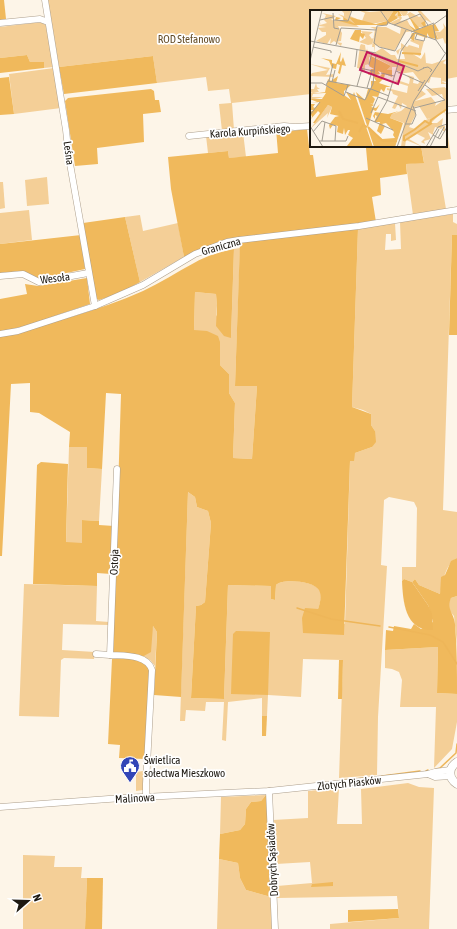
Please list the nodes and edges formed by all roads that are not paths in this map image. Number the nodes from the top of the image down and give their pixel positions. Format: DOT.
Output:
graph roads {
  1 [pos="45,0"];
  2 [pos="48,22"];
  3 [pos="0,23"];
  4 [pos="457,109"];
  5 [pos="447,110"];
  6 [pos="310,126"];
  7 [pos="189,136"];
  8 [pos="457,210"];
  9 [pos="88,273"];
  10 [pos="0,276"];
  11 [pos="95,306"];
  12 [pos="0,334"];
  13 [pos="117,469"];
  14 [pos="96,654"];
  15 [pos="110,655"];
  16 [pos="457,762"];
  17 [pos="451,773"];
  18 [pos="457,784"];
  19 [pos="269,791"];
  20 [pos="146,797"];
  21 [pos="0,807"];
  22 [pos="276,929"];
  1 -- 2 [label="street, Leśna"];
  2 -- 3 [label="street"];
  2 -- 9 [label="street, Leśna"];
  4 -- 5 [label="street"];
  6 -- 7 [label="street, Karola Kurpińskiego"];
  8 -- 11 [label="street, Graniczna"];
  9 -- 10 [label="street, Wesoła"];
  9 -- 11 [label="street, Leśna"];
  11 -- 12 [label="street, Graniczna"];
  13 -- 15 [label="street, Ostoja"];
  14 -- 15 [label="street"];
  15 -- 20 [label="street"];
  16 -- 17 [label="street"];
  17 -- 18 [label="street"];
  17 -- 19 [label="street, Złotych Piasków"];
  19 -- 20 [label="street, Malinowa"];
  19 -- 22 [label="street, Dobrych Sąsiadów"];
  20 -- 21 [label="street, Malinowa"];
}
